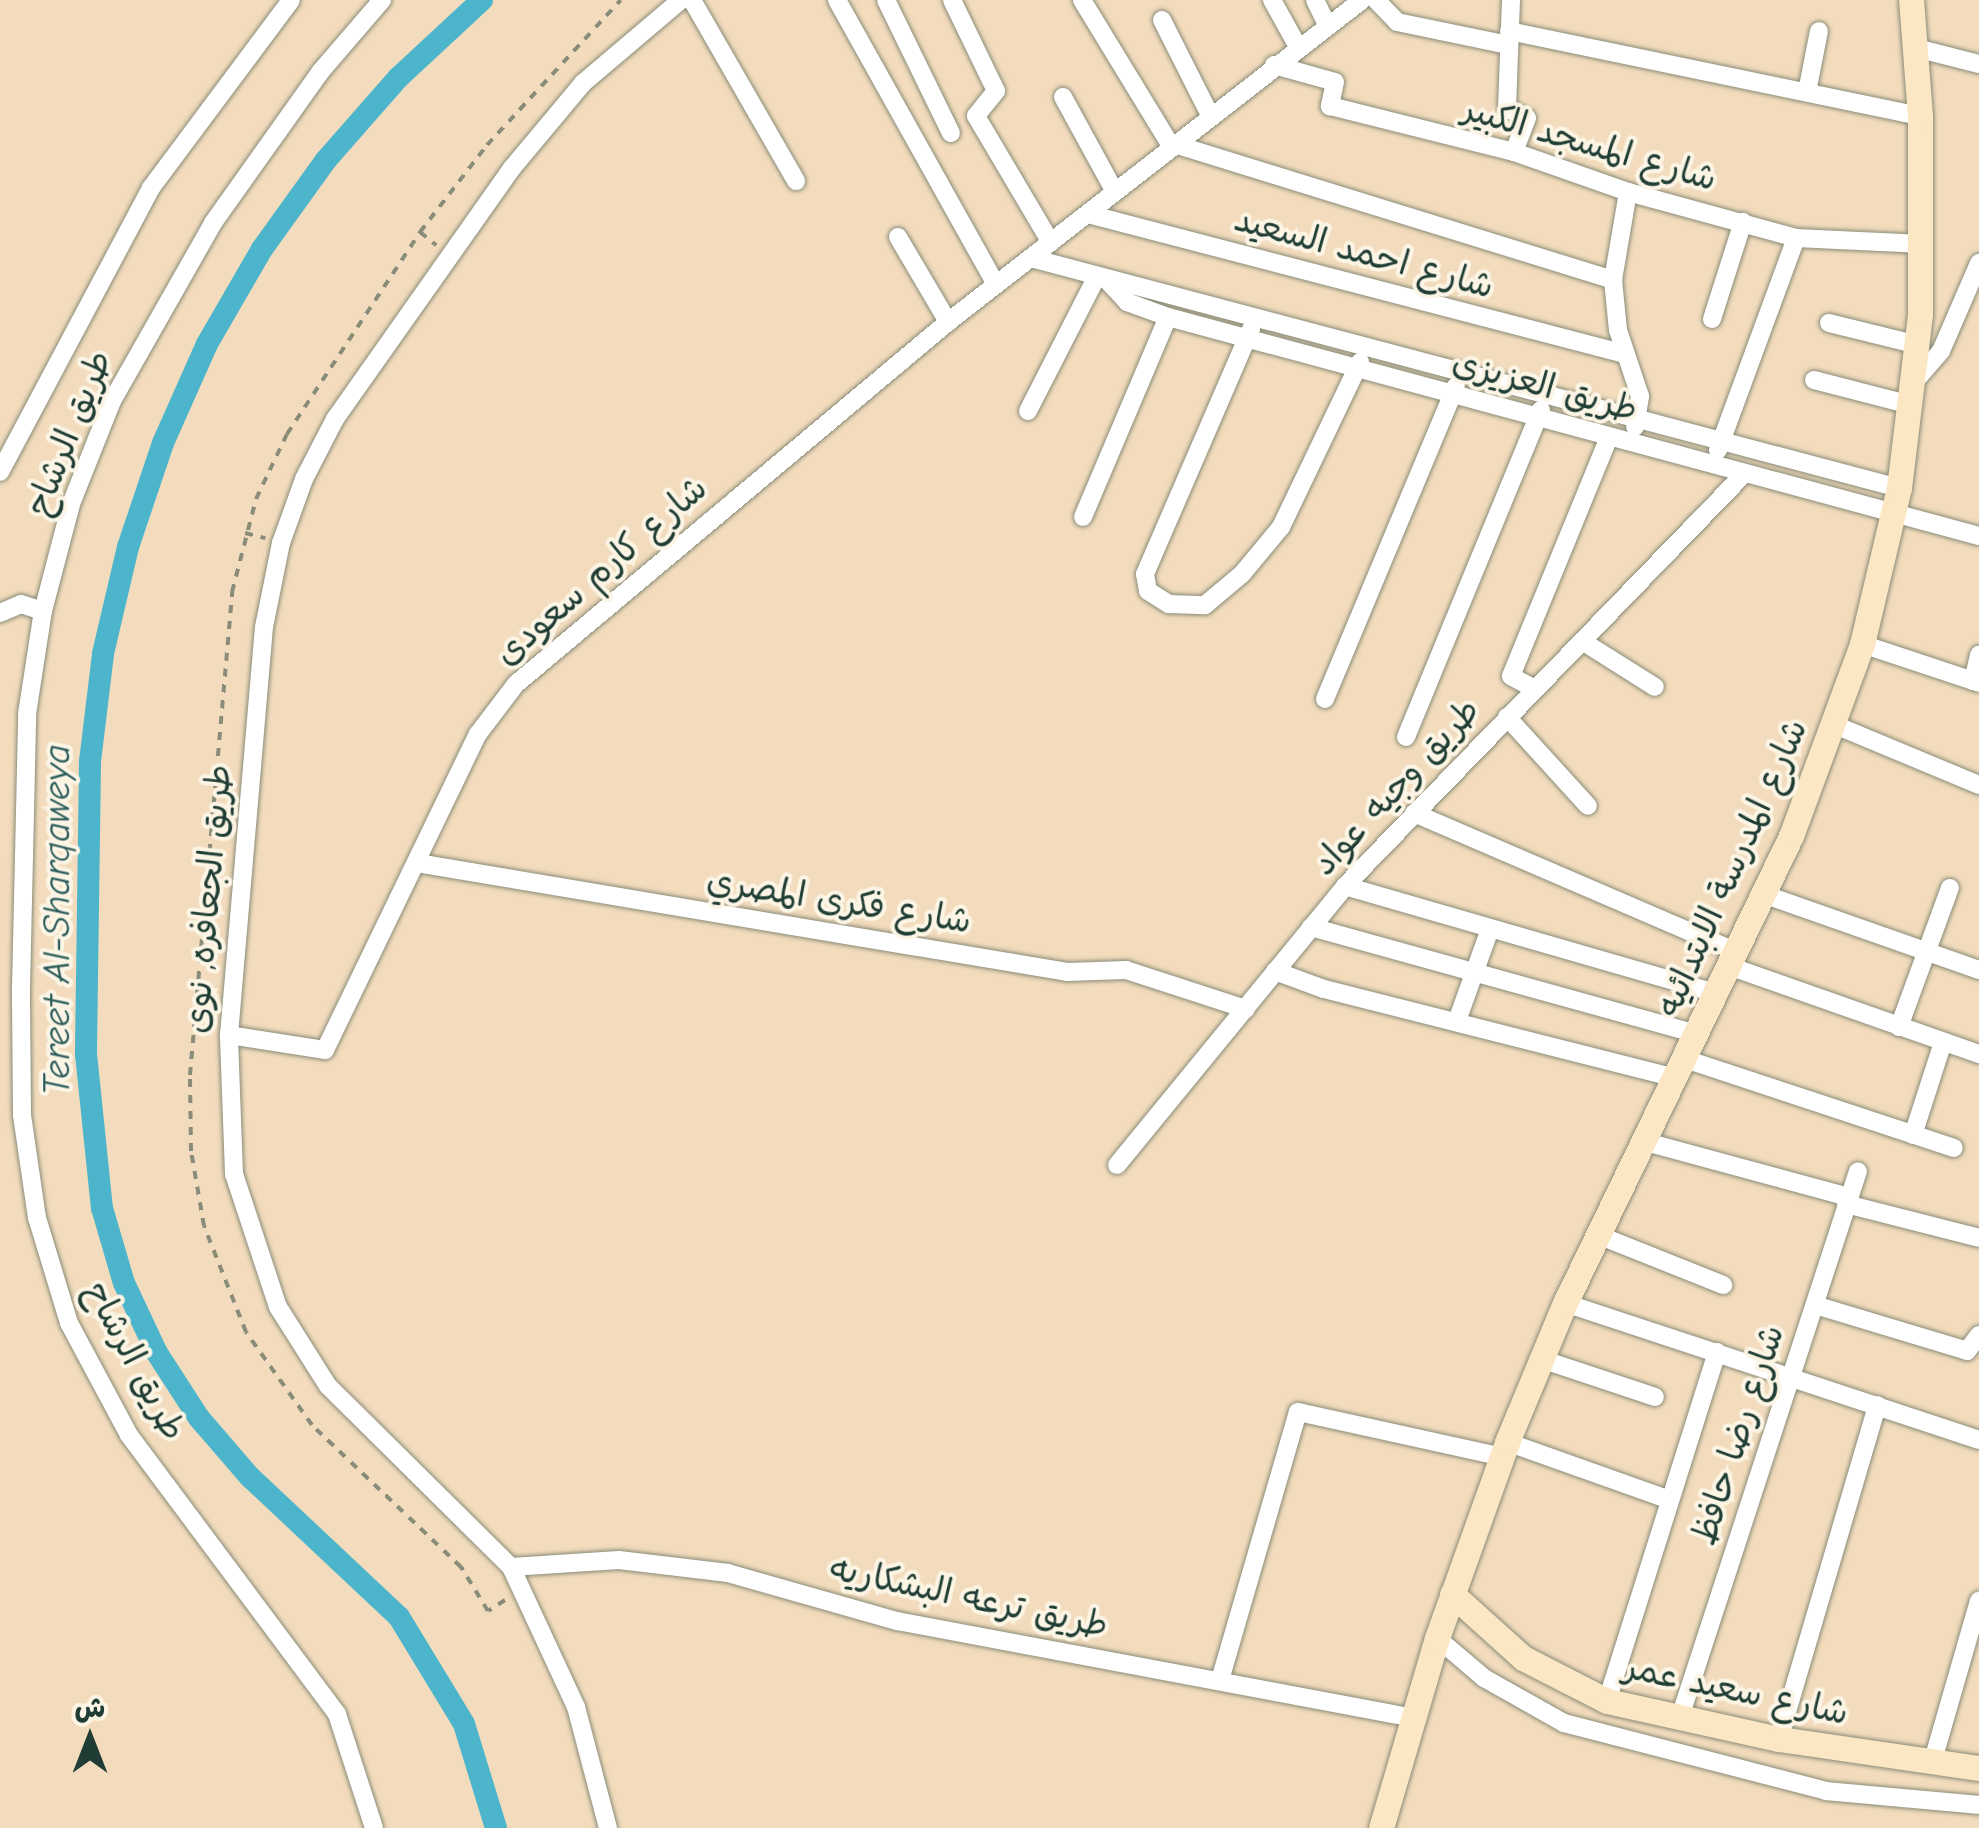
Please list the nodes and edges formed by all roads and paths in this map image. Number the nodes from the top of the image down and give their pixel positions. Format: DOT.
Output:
graph roads {
  1 [pos="291,0"];
  2 [pos="382,0"];
  3 [pos="621,0"];
  4 [pos="681,0"];
  5 [pos="692,0"];
  6 [pos="837,0"];
  7 [pos="886,0"];
  8 [pos="952,0"];
  9 [pos="1082,0"];
  10 [pos="1272,0"];
  11 [pos="1315,0"];
  12 [pos="1362,0"];
  13 [pos="1376,0"];
  14 [pos="1510,0"];
  15 [pos="1910,0"];
  16 [pos="1162,20"];
  17 [pos="1327,25"];
  18 [pos="1819,31"];
  19 [pos="1508,38"];
  20 [pos="1298,46"];
  21 [pos="1916,48"];
  22 [pos="1979,64"];
  23 [pos="1274,66"];
  24 [pos="1807,92"];
  25 [pos="1063,97"];
  26 [pos="1210,114"];
  27 [pos="1920,116"];
  28 [pos="951,133"];
  29 [pos="1172,145"];
  30 [pos="1514,152"];
  31 [pos="796,181"];
  32 [pos="1115,192"];
  33 [pos="1628,192"];
  34 [pos="1088,214"];
  35 [pos="1743,222"];
  36 [pos="898,237"];
  37 [pos="1796,238"];
  38 [pos="1051,243"];
  39 [pos="1924,244"];
  40 [pos="1031,258"];
  41 [pos="1979,262"];
  42 [pos="1101,277"];
  43 [pos="1613,280"];
  44 [pos="996,285"];
  45 [pos="1168,318"];
  46 [pos="1255,319"];
  47 [pos="1712,320"];
  48 [pos="948,322"];
  49 [pos="1829,324"];
  50 [pos="1247,340"];
  51 [pos="1918,345"];
  52 [pos="1366,348"];
  53 [pos="1625,354"];
  54 [pos="1357,370"];
  55 [pos="1461,374"];
  56 [pos="1814,380"];
  57 [pos="1912,394"];
  58 [pos="1452,396"];
  59 [pos="1547,396"];
  60 [pos="1028,411"];
  61 [pos="1538,418"];
  62 [pos="1637,420"];
  63 [pos="1610,437"];
  64 [pos="1630,442"];
  65 [pos="1722,442"];
  66 [pos="1713,464"];
  67 [pos="0,472"];
  68 [pos="1745,473"];
  69 [pos="1897,500"];
  70 [pos="1082,517"];
  71 [pos="1979,536"];
  72 [pos="43,611"];
  73 [pos="0,613"];
  74 [pos="1582,641"];
  75 [pos="1862,644"];
  76 [pos="1979,656"];
  77 [pos="1976,682"];
  78 [pos="1655,687"];
  79 [pos="1534,689"];
  80 [pos="1325,699"];
  81 [pos="1507,717"];
  82 [pos="1835,725"];
  83 [pos="1406,737"];
  84 [pos="1979,785"];
  85 [pos="1588,806"];
  86 [pos="1414,813"];
  87 [pos="417,864"];
  88 [pos="1345,886"];
  89 [pos="1950,888"];
  90 [pos="1764,894"];
  91 [pos="1312,927"];
  92 [pos="1490,928"];
  93 [pos="1926,952"];
  94 [pos="1732,959"];
  95 [pos="1275,970"];
  96 [pos="1979,970"];
  97 [pos="1474,973"];
  98 [pos="1716,993"];
  99 [pos="1246,1009"];
  100 [pos="1457,1022"];
  101 [pos="1899,1026"];
  102 [pos="1697,1034"];
  103 [pos="229,1035"];
  104 [pos="1943,1042"];
  105 [pos="1979,1054"];
  106 [pos="1680,1069"];
  107 [pos="1913,1135"];
  108 [pos="1646,1142"];
  109 [pos="1954,1148"];
  110 [pos="1117,1165"];
  111 [pos="1858,1171"];
  112 [pos="1848,1201"];
  113 [pos="1598,1236"];
  114 [pos="1979,1238"];
  115 [pos="1723,1284"];
  116 [pos="1565,1304"];
  117 [pos="1814,1306"];
  118 [pos="1978,1331"];
  119 [pos="1716,1352"];
  120 [pos="1541,1359"];
  121 [pos="1790,1376"];
  122 [pos="1654,1397"];
  123 [pos="1878,1404"];
  124 [pos="1979,1440"];
  125 [pos="1505,1450"];
  126 [pos="1666,1499"];
  127 [pos="511,1567"];
  128 [pos="1452,1594"];
  129 [pos="1979,1601"];
  130 [pos="488,1611"];
  131 [pos="1437,1638"];
  132 [pos="1220,1680"];
  133 [pos="1608,1701"];
  134 [pos="1414,1718"];
  135 [pos="1679,1720"];
  136 [pos="1778,1740"];
  137 [pos="1933,1760"];
  138 [pos="1979,1768"];
  139 [pos="1979,1805"];
  140 [pos="374,1828"];
  141 [pos="608,1828"];
  142 [pos="1381,1828"];
  1 -- 67 [label="street"];
  2 -- 72 [label="street, طريق الرشاح"];
  3 -- 130 [label="path, طريق الجعافره, نوى"];
  4 -- 103 [label="street, طريق الجعافره, نوى"];
  5 -- 31 [label="street"];
  6 -- 44 [label="street"];
  7 -- 28 [label="street"];
  8 -- 38 [label="street"];
  9 -- 29 [label="street"];
  10 -- 20 [label="street"];
  11 -- 17 [label="street"];
  12 -- 17 [label="street, شارع كارم سعودى"];
  13 -- 19 [label="street"];
  14 -- 19 [label="street"];
  15 -- 21 [label="street, شارع المدرسة الابتدائيه"];
  16 -- 26 [label="street"];
  17 -- 20 [label="street, شارع كارم سعودى"];
  18 -- 24 [label="street"];
  19 -- 24 [label="street"];
  19 -- 30 [label="street"];
  20 -- 23 [label="street, شارع كارم سعودى"];
  21 -- 22 [label="street"];
  21 -- 27 [label="street, شارع المدرسة الابتدائيه"];
  23 -- 26 [label="street, شارع كارم سعودى"];
  23 -- 30 [label="street, شارع المسجد الكبير"];
  24 -- 27 [label="street"];
  25 -- 32 [label="street"];
  26 -- 29 [label="street, شارع كارم سعودى"];
  27 -- 39 [label="street, شارع المدرسة الابتدائيه"];
  29 -- 32 [label="street, شارع كارم سعودى"];
  29 -- 43 [label="street"];
  30 -- 33 [label="street, شارع المسجد الكبير"];
  32 -- 34 [label="street, شارع كارم سعودى"];
  33 -- 35 [label="street, شارع المسجد الكبير"];
  33 -- 43 [label="street"];
  34 -- 38 [label="street, شارع كارم سعودى"];
  34 -- 53 [label="street, شارع احمد السعيد"];
  35 -- 37 [label="street, شارع المسجد الكبير"];
  35 -- 47 [label="street"];
  36 -- 48 [label="street"];
  37 -- 39 [label="street, شارع المسجد الكبير"];
  37 -- 65 [label="street"];
  38 -- 40 [label="street, شارع كارم سعودى"];
  39 -- 51 [label="street, شارع المدرسة الابتدائيه"];
  40 -- 42 [label="street, طريق العزيزى"];
  40 -- 44 [label="street, شارع كارم سعودى"];
  41 -- 57 [label="street"];
  42 -- 45 [label="street, طريق العزيزى"];
  42 -- 46 [label="street, طريق العزيزى"];
  42 -- 60 [label="street"];
  43 -- 53 [label="street"];
  44 -- 48 [label="street, شارع كارم سعودى"];
  45 -- 50 [label="street, طريق العزيزى"];
  45 -- 70 [label="street"];
  46 -- 50 [label="street"];
  46 -- 52 [label="street, طريق العزيزى"];
  48 -- 87 [label="street, شارع كارم سعودى"];
  49 -- 51 [label="street"];
  50 -- 54 [label="street, طريق العزيزى"];
  50 -- 54 [label="street"];
  51 -- 57 [label="street, شارع المدرسة الابتدائيه"];
  52 -- 54 [label="street"];
  52 -- 55 [label="street, طريق العزيزى"];
  53 -- 62 [label="street"];
  54 -- 58 [label="street, طريق العزيزى"];
  55 -- 58 [label="street"];
  55 -- 59 [label="street, طريق العزيزى"];
  56 -- 57 [label="street"];
  57 -- 69 [label="street, شارع المدرسة الابتدائيه"];
  58 -- 61 [label="street, طريق العزيزى"];
  58 -- 80 [label="street"];
  59 -- 61 [label="street"];
  59 -- 62 [label="street, طريق العزيزى"];
  61 -- 63 [label="street, طريق العزيزى"];
  61 -- 83 [label="street"];
  62 -- 64 [label="street"];
  62 -- 65 [label="street, طريق العزيزى"];
  63 -- 64 [label="street, طريق العزيزى"];
  63 -- 79 [label="street"];
  64 -- 66 [label="street, طريق العزيزى"];
  65 -- 66 [label="street"];
  65 -- 69 [label="street, طريق العزيزى"];
  66 -- 68 [label="street, طريق العزيزى"];
  68 -- 69 [label="street, طريق العزيزى"];
  68 -- 74 [label="street, طريق وجيه عواد"];
  69 -- 71 [label="street, طريق العزيزى"];
  69 -- 75 [label="street, شارع المدرسة الابتدائيه"];
  72 -- 73 [label="street"];
  72 -- 140 [label="street, طريق الرشاح"];
  74 -- 78 [label="street"];
  74 -- 79 [label="street, طريق وجيه عواد"];
  75 -- 77 [label="street"];
  75 -- 82 [label="street, شارع المدرسة الابتدائيه"];
  76 -- 77 [label="street"];
  79 -- 81 [label="street, طريق وجيه عواد"];
  81 -- 85 [label="street"];
  81 -- 86 [label="street, طريق وجيه عواد"];
  82 -- 84 [label="street"];
  82 -- 90 [label="street, شارع المدرسة الابتدائيه"];
  86 -- 88 [label="street, طريق وجيه عواد"];
  86 -- 94 [label="street"];
  87 -- 99 [label="street, شارع فكرى المصري"];
  87 -- 103 [label="street, شارع كارم سعودى"];
  88 -- 91 [label="street, طريق وجيه عواد"];
  88 -- 92 [label="street"];
  89 -- 93 [label="street"];
  90 -- 93 [label="street"];
  90 -- 94 [label="street, شارع المدرسة الابتدائيه"];
  91 -- 95 [label="street, طريق وجيه عواد"];
  91 -- 97 [label="street"];
  92 -- 97 [label="street"];
  92 -- 98 [label="street"];
  93 -- 96 [label="street"];
  93 -- 101 [label="street"];
  94 -- 98 [label="street, شارع المدرسة الابتدائيه"];
  94 -- 101 [label="street"];
  95 -- 99 [label="street, طريق وجيه عواد"];
  95 -- 100 [label="street"];
  97 -- 100 [label="street"];
  97 -- 102 [label="street"];
  98 -- 102 [label="street, شارع المدرسة الابتدائيه"];
  99 -- 110 [label="street, طريق وجيه عواد"];
  100 -- 106 [label="street"];
  101 -- 104 [label="street"];
  102 -- 106 [label="street, شارع المدرسة الابتدائيه"];
  103 -- 127 [label="street, طريق الجعافره, نوى"];
  104 -- 105 [label="street"];
  104 -- 107 [label="street"];
  106 -- 107 [label="street"];
  106 -- 108 [label="street, شارع المدرسة الابتدائيه"];
  107 -- 109 [label="street"];
  108 -- 112 [label="street"];
  108 -- 113 [label="street, شارع المدرسة الابتدائيه"];
  111 -- 112 [label="street, شارع رضا حافظ"];
  112 -- 114 [label="street"];
  112 -- 117 [label="street, شارع رضا حافظ"];
  113 -- 115 [label="street"];
  113 -- 116 [label="street, شارع المدرسة الابتدائيه"];
  116 -- 119 [label="street"];
  116 -- 120 [label="street, شارع المدرسة الابتدائيه"];
  117 -- 118 [label="street"];
  117 -- 121 [label="street, شارع رضا حافظ"];
  119 -- 121 [label="street"];
  119 -- 126 [label="street"];
  120 -- 122 [label="street"];
  120 -- 125 [label="street, شارع المدرسة الابتدائيه"];
  121 -- 123 [label="street"];
  121 -- 135 [label="street, شارع رضا حافظ"];
  123 -- 124 [label="street"];
  123 -- 136 [label="street"];
  125 -- 126 [label="street"];
  125 -- 128 [label="street, شارع المدرسة الابتدائيه"];
  125 -- 132 [label="street"];
  126 -- 133 [label="street"];
  127 -- 132 [label="street, طريق ترعه البشكاريه"];
  127 -- 141 [label="street, طريق الجعافره, نوى"];
  128 -- 131 [label="street, شارع المدرسة الابتدائيه"];
  128 -- 133 [label="street, شارع سعيد عمر"];
  129 -- 137 [label="street"];
  131 -- 134 [label="street, شارع المدرسة الابتدائيه"];
  131 -- 139 [label="street"];
  132 -- 134 [label="street, طريق ترعه البشكاريه"];
  133 -- 135 [label="street, شارع سعيد عمر"];
  134 -- 142 [label="street, شارع المدرسة الابتدائيه"];
  135 -- 136 [label="street, شارع سعيد عمر"];
  136 -- 137 [label="street, شارع سعيد عمر"];
  137 -- 138 [label="street, شارع سعيد عمر"];
}
